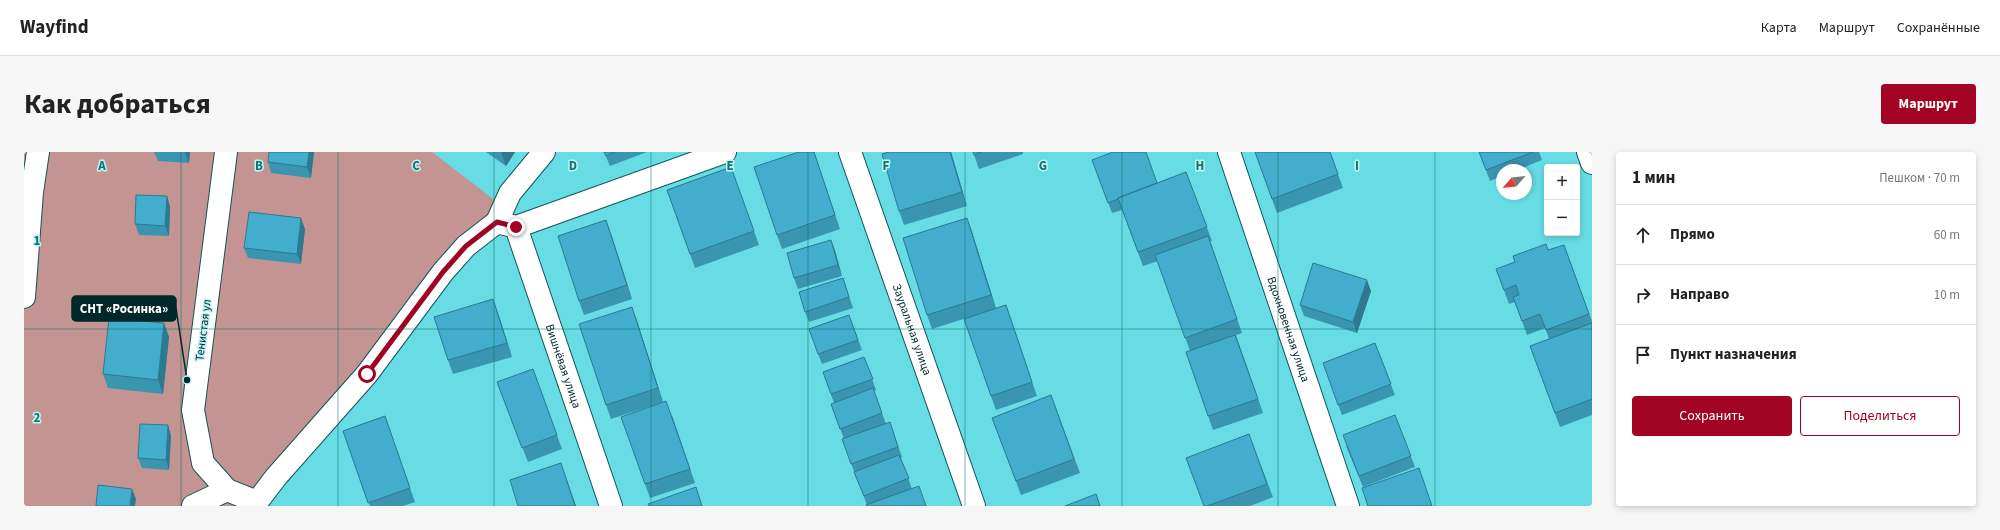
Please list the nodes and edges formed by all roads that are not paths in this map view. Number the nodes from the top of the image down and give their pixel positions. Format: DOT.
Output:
graph roads {
  1 [pos="38,152"];
  2 [pos="226,152"];
  3 [pos="544,152"];
  4 [pos="725,152"];
  5 [pos="850,152"];
  6 [pos="1229,152"];
  7 [pos="1588,152"];
  8 [pos="1592,163"];
  9 [pos="506,225"];
  10 [pos="24,297"];
  11 [pos="227,490"];
  12 [pos="257,504"];
  13 [pos="193,506"];
  14 [pos="611,506"];
  15 [pos="974,506"];
  16 [pos="1348,506"];
  1 -- 10 [label="street"];
  2 -- 11 [label="street, Тенистая ул"];
  3 -- 9 [label="street"];
  4 -- 9 [label="street"];
  5 -- 15 [label="street, Зауральная улица"];
  6 -- 16 [label="street, Вдохновенная улица"];
  7 -- 8 [label="street"];
  9 -- 12 [label="street"];
  9 -- 14 [label="street, Вишнёвая улица"];
  11 -- 12 [label="street, Тенистая ул"];
  11 -- 13 [label="street"];
}
